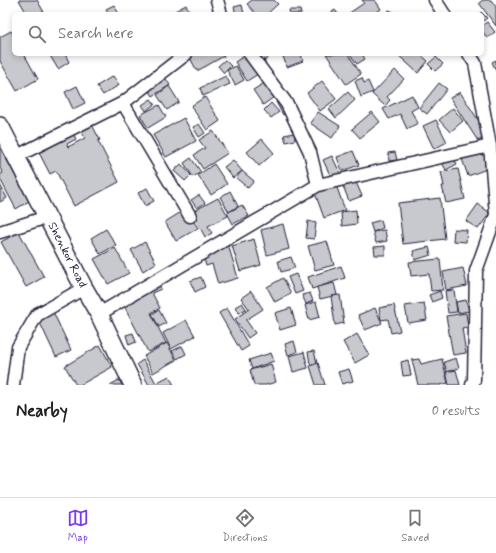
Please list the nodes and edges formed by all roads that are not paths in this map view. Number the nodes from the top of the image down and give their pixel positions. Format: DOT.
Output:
graph roads {
  1 [pos="217,0"];
  2 [pos="435,0"];
  3 [pos="220,12"];
  4 [pos="443,12"];
  5 [pos="183,56"];
  6 [pos="252,56"];
  7 [pos="470,56"];
  8 [pos="123,103"];
  9 [pos="0,126"];
  10 [pos="490,146"];
  11 [pos="15,157"];
  12 [pos="318,185"];
  13 [pos="496,215"];
  14 [pos="190,216"];
  15 [pos="47,217"];
  16 [pos="0,232"];
  17 [pos="84,288"];
  18 [pos="99,314"];
  19 [pos="12,385"];
  20 [pos="133,385"];
  21 [pos="472,385"];
  1 -- 3 [label="street"];
  2 -- 4 [label="street"];
  5 -- 8 [label="street"];
  6 -- 12 [label="street"];
  7 -- 10 [label="street"];
  8 -- 11 [label="street"];
  8 -- 14 [label="street"];
  9 -- 11 [label="main road, Shenkor Road"];
  10 -- 12 [label="street"];
  10 -- 13 [label="street"];
  11 -- 15 [label="main road, Shenkor Road"];
  12 -- 18 [label="street"];
  13 -- 21 [label="street"];
  15 -- 16 [label="street"];
  15 -- 17 [label="main road, Shenkor Road"];
  17 -- 18 [label="main road, Shenkor Road"];
  17 -- 19 [label="street"];
  18 -- 20 [label="main road, Shenkor Road"];
}
